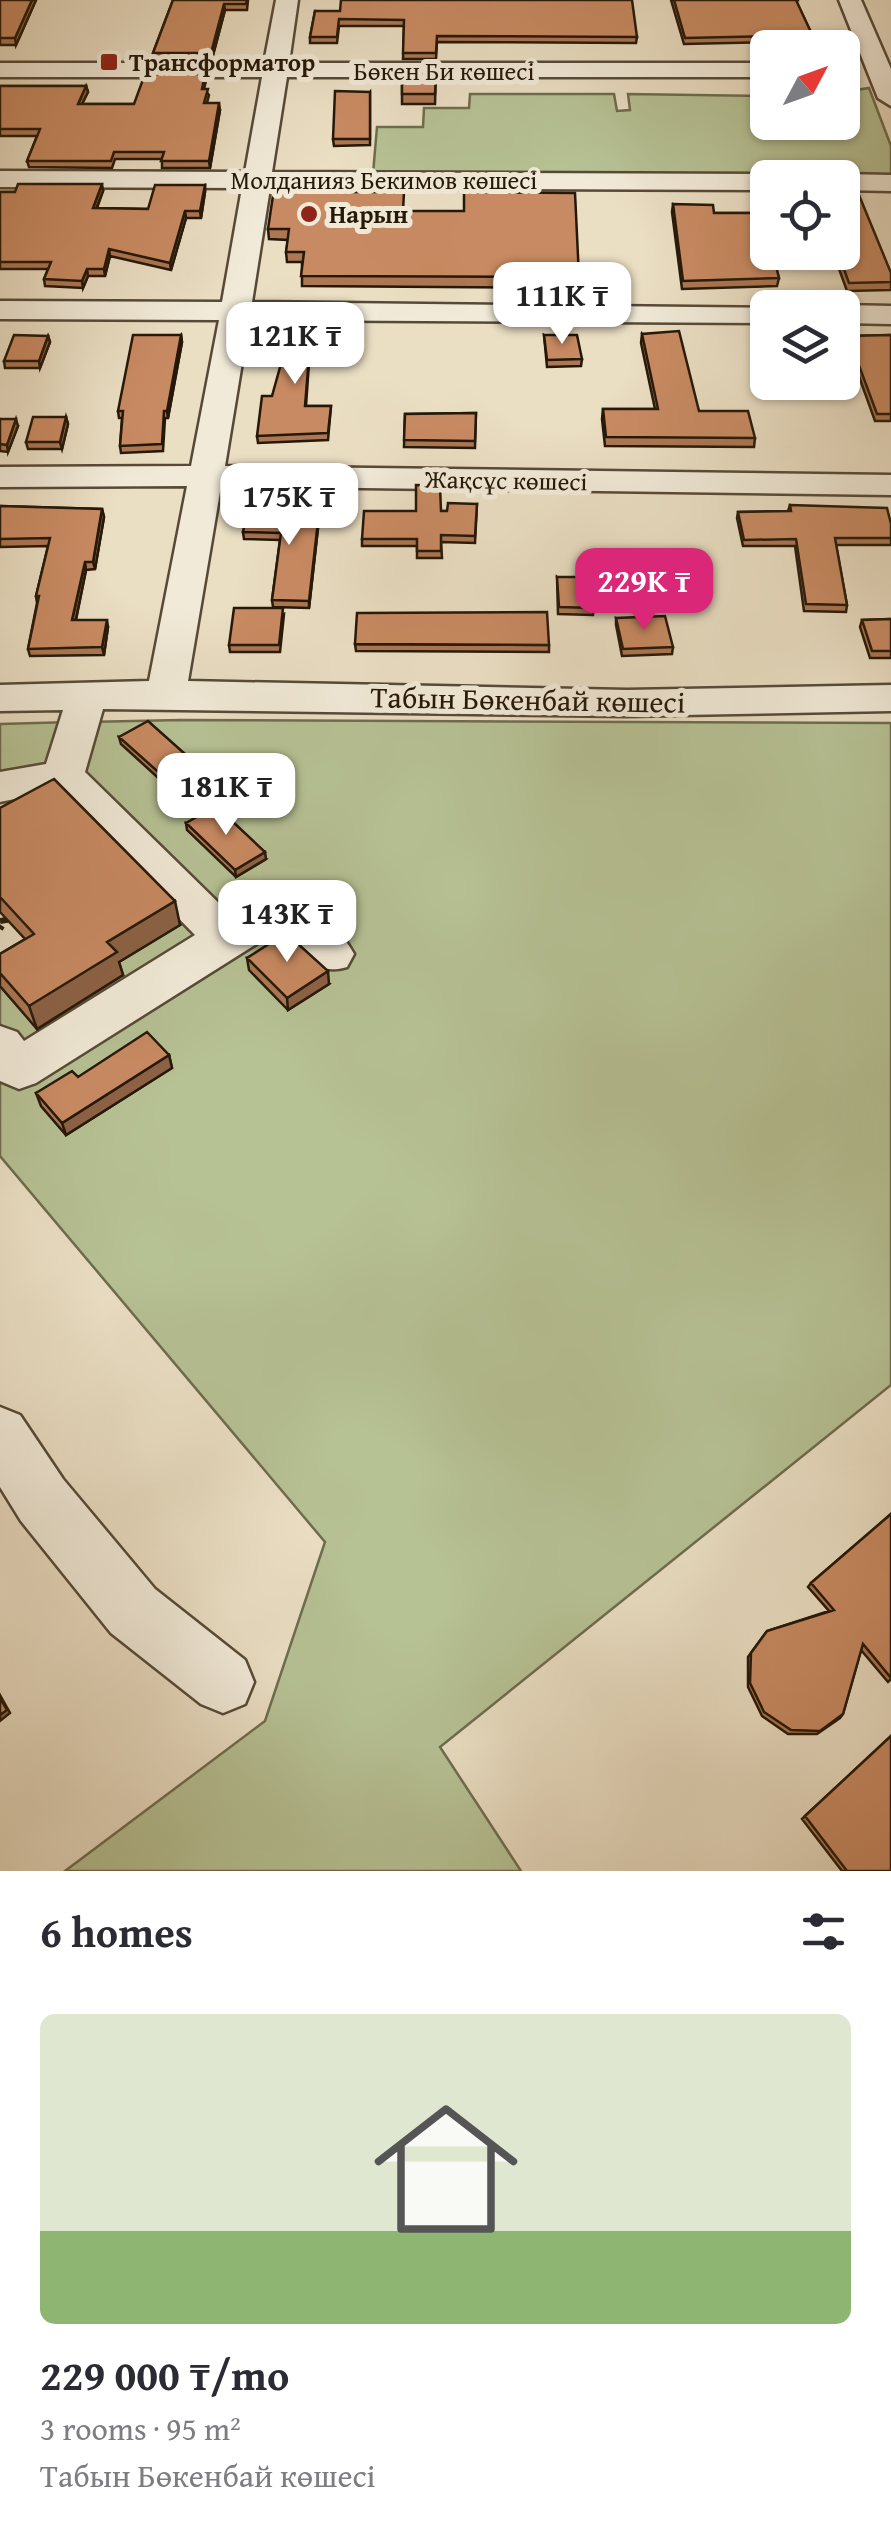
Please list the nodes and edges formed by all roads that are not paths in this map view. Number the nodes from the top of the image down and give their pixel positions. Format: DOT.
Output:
graph roads {
  1 [pos="287,0"];
  2 [pos="850,0"];
  3 [pos="0,70"];
  4 [pos="750,70"];
  5 [pos="878,70"];
  6 [pos="276,71"];
  7 [pos="891,98"];
  8 [pos="0,179"];
  9 [pos="259,179"];
  10 [pos="750,182"];
  11 [pos="860,182"];
  12 [pos="891,183"];
  13 [pos="0,310"];
  14 [pos="236,310"];
  15 [pos="750,314"];
  16 [pos="860,314"];
  17 [pos="891,314"];
  18 [pos="204,476"];
  19 [pos="0,477"];
  20 [pos="891,485"];
  21 [pos="166,694"];
  22 [pos="87,696"];
  23 [pos="0,698"];
  24 [pos="891,698"];
  25 [pos="63,775"];
  26 [pos="0,787"];
  27 [pos="226,938"];
  28 [pos="330,954"];
  29 [pos="0,1046"];
  30 [pos="0,1434"];
  31 [pos="223,1682"];
  1 -- 6 [label="street"];
  2 -- 5 [label="street"];
  3 -- 6 [label="street, Бөкен Би көшесі"];
  4 -- 6 [label="street, Бөкен Би көшесі"];
  5 -- 7 [label="street"];
  6 -- 9 [label="street"];
  8 -- 9 [label="street, Молданияз Бекимов көшесі"];
  9 -- 10 [label="street, Молданияз Бекимов көшесі"];
  9 -- 14 [label="street"];
  11 -- 12 [label="street"];
  13 -- 14 [label="street"];
  14 -- 15 [label="street"];
  14 -- 18 [label="street"];
  16 -- 17 [label="street"];
  18 -- 19 [label="street, Жақсұс көшесі"];
  18 -- 20 [label="street, Жақсұс көшесі"];
  18 -- 21 [label="street"];
  21 -- 22 [label="street"];
  21 -- 24 [label="street, Табын Бөкенбай көшесі"];
  22 -- 23 [label="street"];
  22 -- 25 [label="street"];
  25 -- 26 [label="street"];
  25 -- 27 [label="street"];
  27 -- 28 [label="street"];
  27 -- 29 [label="street"];
  30 -- 31 [label="street"];
}
